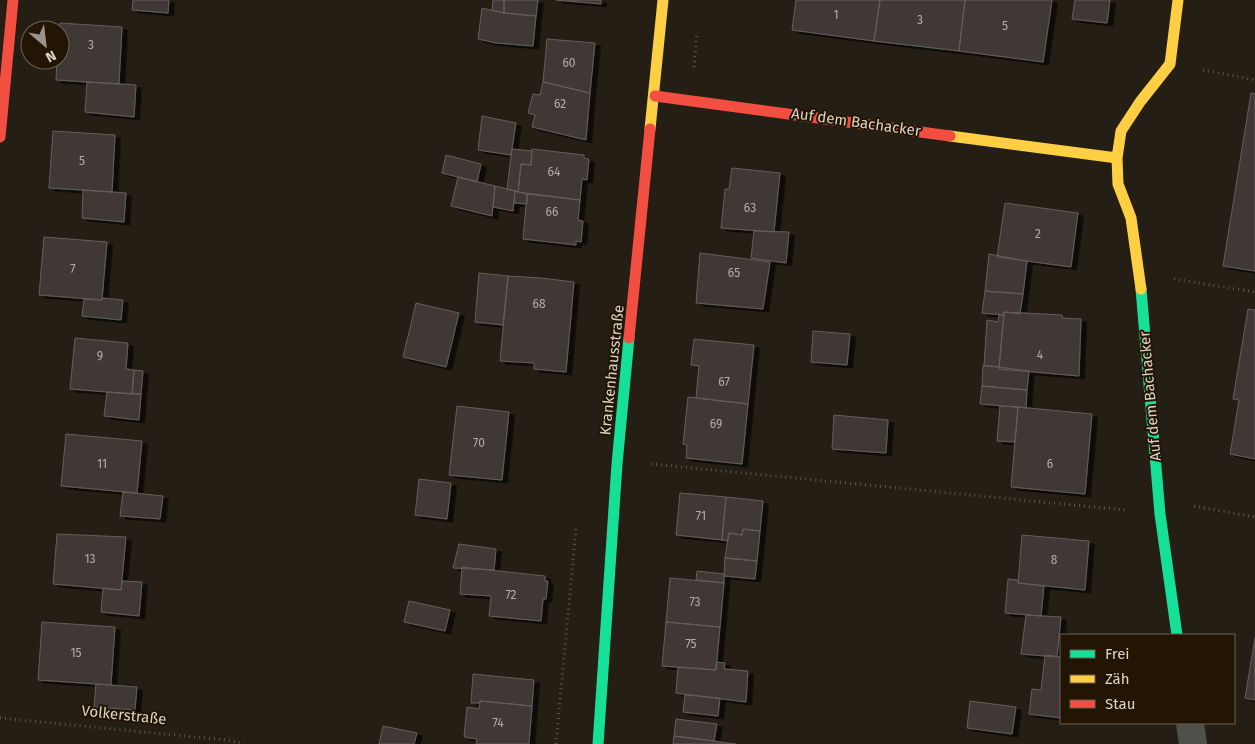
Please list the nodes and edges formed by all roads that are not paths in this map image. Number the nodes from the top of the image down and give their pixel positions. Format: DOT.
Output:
graph roads {
  1 [pos="13,0"];
  2 [pos="663,0"];
  3 [pos="1178,0"];
  4 [pos="654,96"];
  5 [pos="0,137"];
  6 [pos="1117,158"];
  7 [pos="1177,634"];
  8 [pos="1190,724"];
  9 [pos="598,744"];
  10 [pos="1193,744"];
  1 -- 5 [label="street"];
  2 -- 4 [label="street, Krankenhausstraße"];
  3 -- 6 [label="street, Auf dem Bachacker"];
  4 -- 6 [label="street, Auf dem Bachacker"];
  4 -- 9 [label="street, Krankenhausstraße"];
  6 -- 7 [label="street, Auf dem Bachacker"];
  8 -- 10 [label="street"];
}
